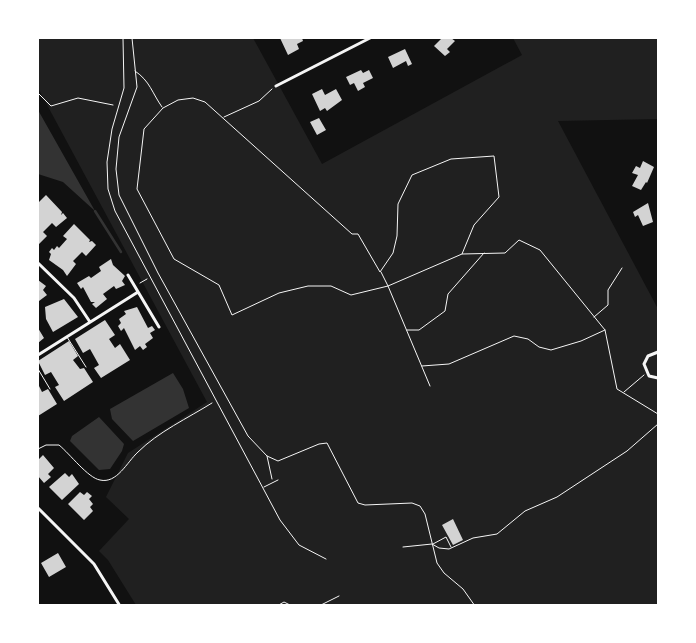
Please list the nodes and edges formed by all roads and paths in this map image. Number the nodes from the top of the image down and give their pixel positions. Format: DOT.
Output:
graph roads {
  1 [pos="124,38"];
  2 [pos="132,38"];
  3 [pos="370,38"];
  4 [pos="134,71"];
  5 [pos="276,86"];
  6 [pos="38,92"];
  7 [pos="120,106"];
  8 [pos="163,108"];
  9 [pos="223,118"];
  10 [pos="484,253"];
  11 [pos="462,254"];
  12 [pos="38,263"];
  13 [pos="622,268"];
  14 [pos="380,272"];
  15 [pos="158,273"];
  16 [pos="128,275"];
  17 [pos="151,277"];
  18 [pos="135,286"];
  19 [pos="388,286"];
  20 [pos="138,292"];
  21 [pos="593,317"];
  22 [pos="90,322"];
  23 [pos="160,327"];
  24 [pos="406,330"];
  25 [pos="604,330"];
  26 [pos="67,337"];
  27 [pos="658,352"];
  28 [pos="38,355"];
  29 [pos="422,366"];
  30 [pos="86,367"];
  31 [pos="38,369"];
  32 [pos="646,373"];
  33 [pos="658,378"];
  34 [pos="430,386"];
  35 [pos="50,389"];
  36 [pos="623,392"];
  37 [pos="212,403"];
  38 [pos="658,414"];
  39 [pos="658,424"];
  40 [pos="38,449"];
  41 [pos="267,456"];
  42 [pos="278,480"];
  43 [pos="273,482"];
  44 [pos="264,487"];
  45 [pos="38,508"];
  46 [pos="432,544"];
  47 [pos="403,547"];
  48 [pos="452,548"];
  49 [pos="326,559"];
  50 [pos="339,596"];
  51 [pos="331,601"];
  52 [pos="120,606"];
  53 [pos="276,606"];
  54 [pos="292,606"];
  55 [pos="319,606"];
  56 [pos="333,606"];
  57 [pos="475,606"];
  1 -- 7 [label="lane"];
  2 -- 4 [label="path"];
  3 -- 5 [label="street"];
  4 -- 8 [label="path"];
  4 -- 15 [label="path"];
  5 -- 9 [label="path"];
  6 -- 7 [label="path"];
  7 -- 17 [label="lane"];
  8 -- 9 [label="path"];
  8 -- 19 [label="path"];
  9 -- 14 [label="path"];
  10 -- 11 [label="path"];
  10 -- 21 [label="path"];
  10 -- 24 [label="path"];
  11 -- 14 [label="path"];
  11 -- 19 [label="path"];
  12 -- 22 [label="street"];
  13 -- 21 [label="path"];
  14 -- 19 [label="path"];
  15 -- 17 [label="path"];
  15 -- 41 [label="path"];
  16 -- 18 [label="street"];
  17 -- 18 [label="path"];
  17 -- 44 [label="lane"];
  18 -- 20 [label="street"];
  19 -- 24 [label="path"];
  20 -- 22 [label="street"];
  20 -- 23 [label="street"];
  21 -- 25 [label="path"];
  22 -- 26 [label="street"];
  24 -- 29 [label="path"];
  25 -- 29 [label="path"];
  25 -- 36 [label="path"];
  26 -- 28 [label="street"];
  26 -- 30 [label="lane"];
  27 -- 32 [label="street"];
  29 -- 34 [label="path"];
  31 -- 35 [label="lane"];
  32 -- 33 [label="street"];
  32 -- 36 [label="path"];
  36 -- 38 [label="path"];
  37 -- 40 [label="path"];
  39 -- 48 [label="path"];
  41 -- 43 [label="path"];
  41 -- 46 [label="path"];
  42 -- 43 [label="lane"];
  43 -- 44 [label="lane"];
  44 -- 49 [label="lane"];
  45 -- 52 [label="street"];
  46 -- 47 [label="path"];
  46 -- 48 [label="path"];
  46 -- 48 [label="path"];
  46 -- 57 [label="path"];
  50 -- 51 [label="path"];
  51 -- 55 [label="path"];
  51 -- 56 [label="path"];
  53 -- 54 [label="path"];
}
